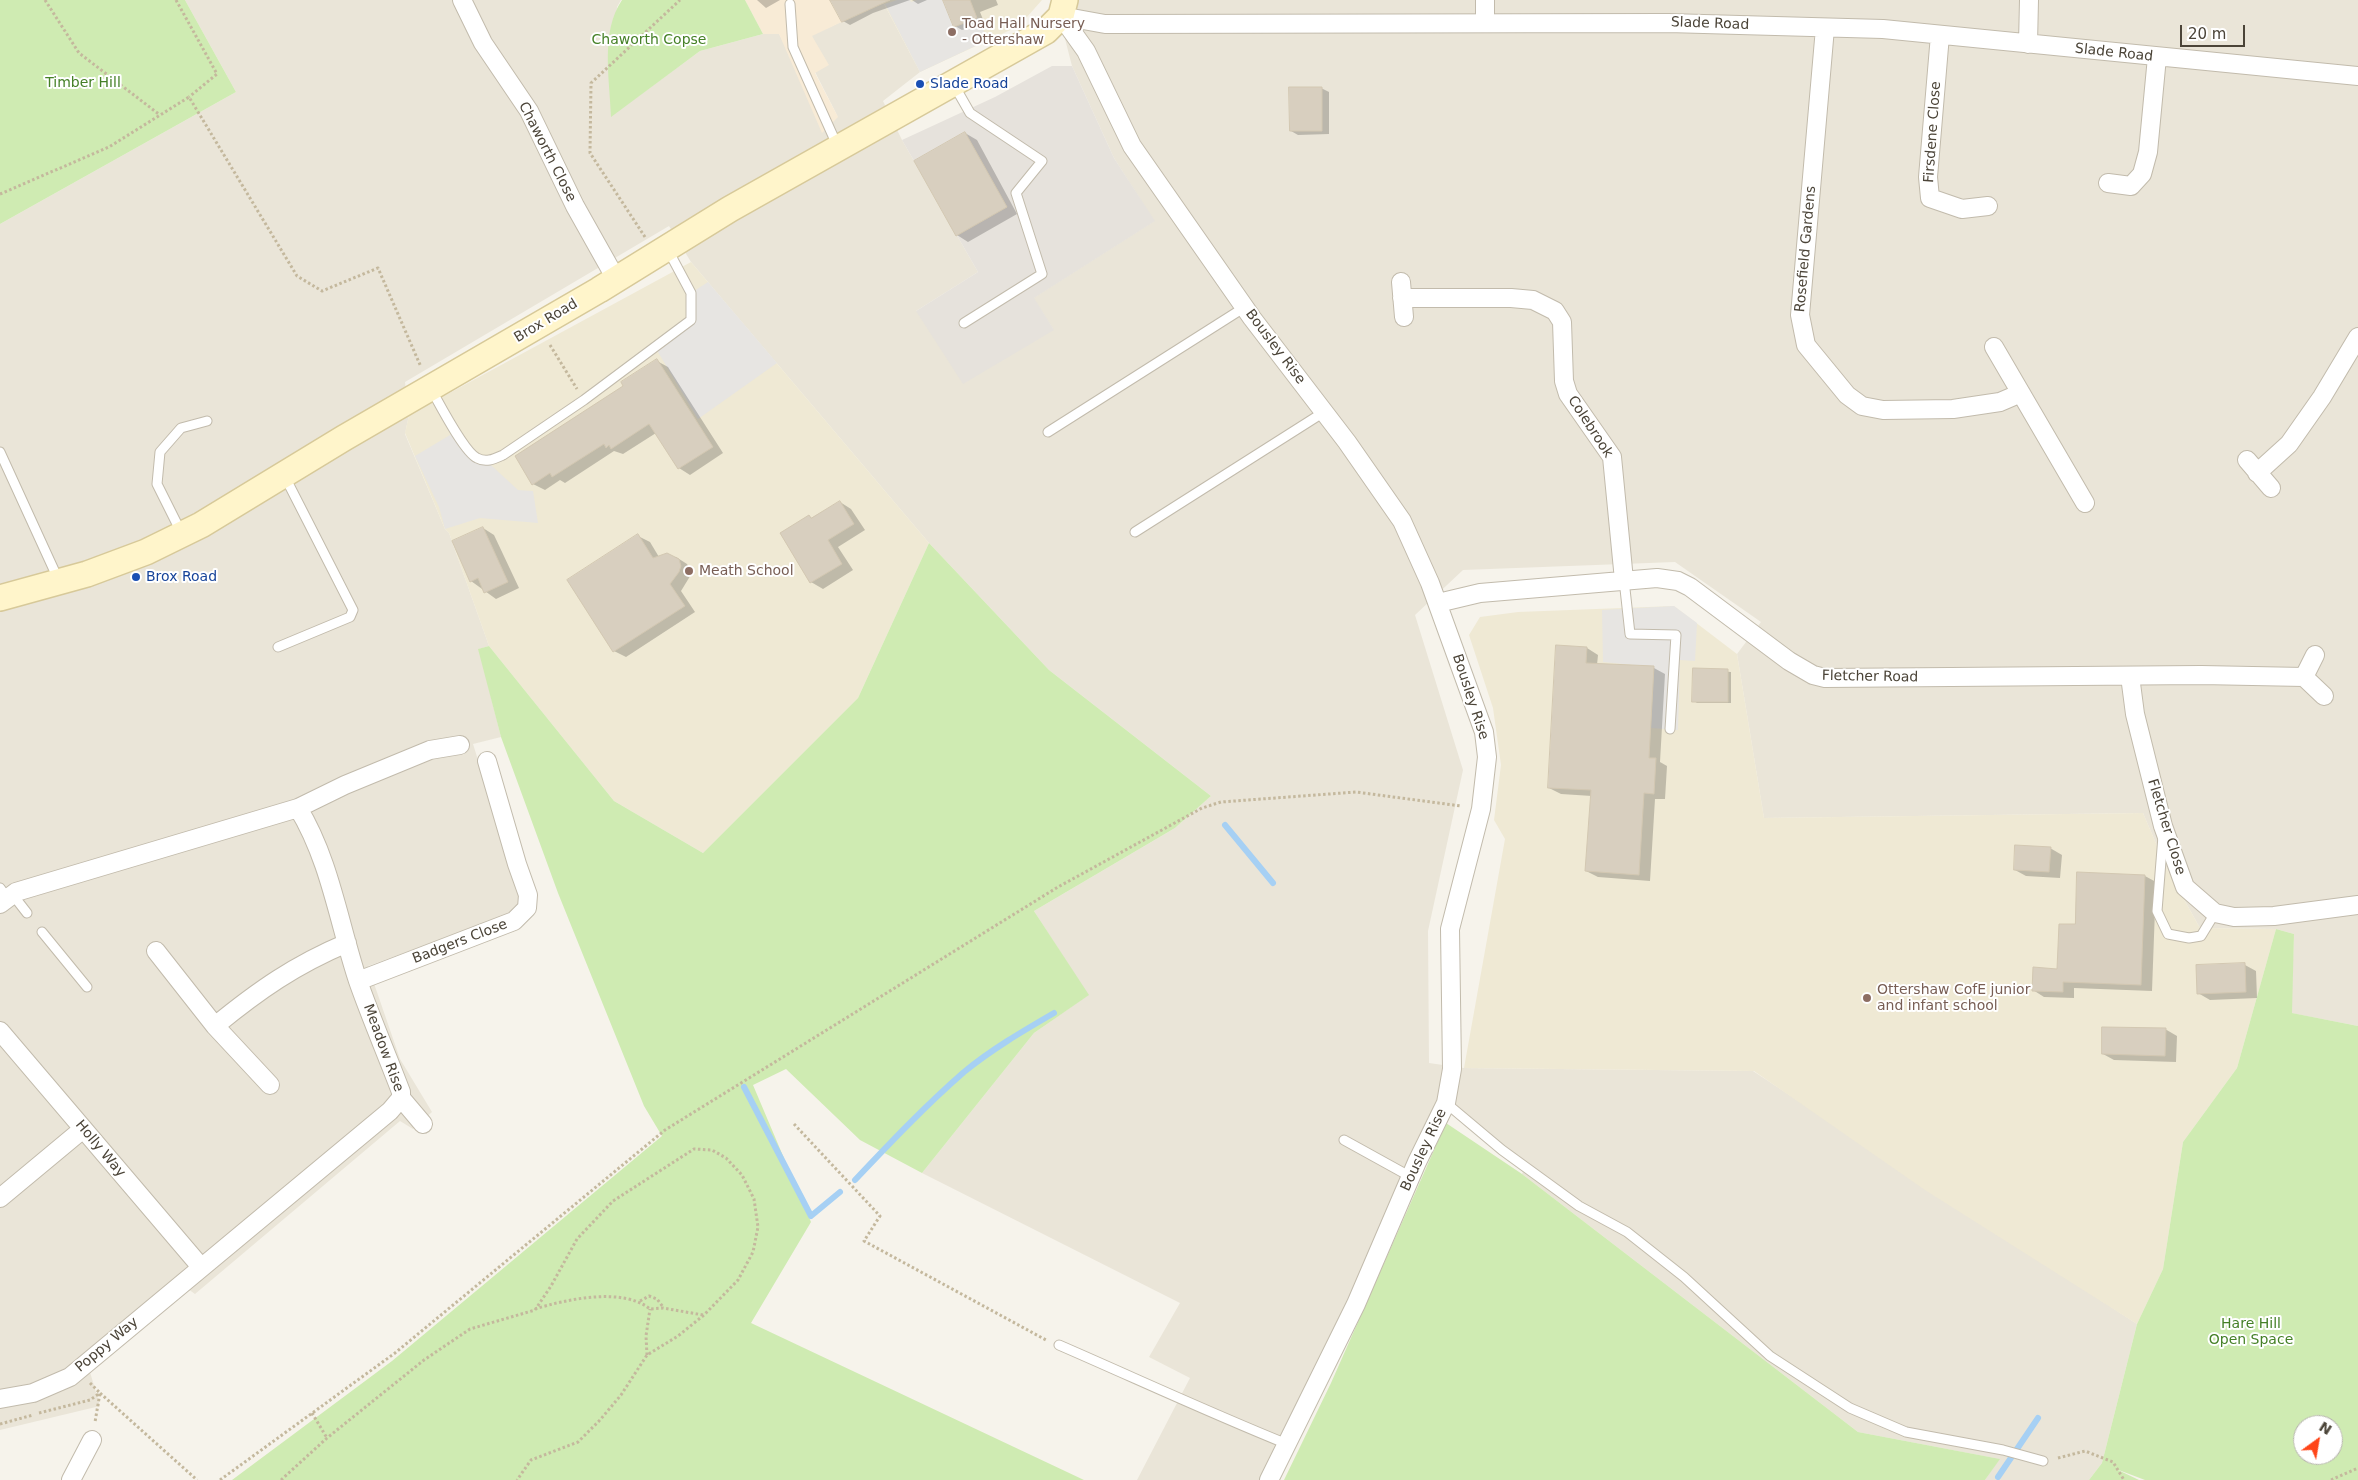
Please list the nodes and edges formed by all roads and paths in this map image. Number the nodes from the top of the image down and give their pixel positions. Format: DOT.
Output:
graph roads {
  1 [pos="45,0"];
  2 [pos="176,0"];
  3 [pos="462,0"];
  4 [pos="680,0"];
  5 [pos="1485,0"];
  6 [pos="2029,0"];
  7 [pos="790,4"];
  8 [pos="1063,8"];
  9 [pos="1485,24"];
  10 [pos="1825,28"];
  11 [pos="1940,35"];
  12 [pos="2028,44"];
  13 [pos="2157,57"];
  14 [pos="2358,76"];
  15 [pos="953,85"];
  16 [pos="189,97"];
  17 [pos="160,115"];
  18 [pos="838,148"];
  19 [pos="2108,183"];
  20 [pos="0,194"];
  21 [pos="1988,206"];
  22 [pos="662,251"];
  23 [pos="616,280"];
  24 [pos="1245,307"];
  25 [pos="1404,317"];
  26 [pos="964,323"];
  27 [pos="538,325"];
  28 [pos="2358,337"];
  29 [pos="1994,347"];
  30 [pos="430,389"];
  31 [pos="2021,394"];
  32 [pos="584,400"];
  33 [pos="1324,412"];
  34 [pos="207,421"];
  35 [pos="1048,432"];
  36 [pos="0,452"];
  37 [pos="284,475"];
  38 [pos="2270,488"];
  39 [pos="2085,503"];
  40 [pos="1135,532"];
  41 [pos="182,534"];
  42 [pos="1624,580"];
  43 [pos="60,581"];
  44 [pos="0,598"];
  45 [pos="1438,603"];
  46 [pos="278,647"];
  47 [pos="2315,655"];
  48 [pos="2130,676"];
  49 [pos="2304,677"];
  50 [pos="2324,696"];
  51 [pos="1670,729"];
  52 [pos="460,745"];
  53 [pos="487,761"];
  54 [pos="298,808"];
  55 [pos="1481,809"];
  56 [pos="2163,826"];
  57 [pos="5,896"];
  58 [pos="2358,905"];
  59 [pos="27,913"];
  60 [pos="2215,913"];
  61 [pos="42,932"];
  62 [pos="347,943"];
  63 [pos="156,952"];
  64 [pos="358,981"];
  65 [pos="87,987"];
  66 [pos="215,1026"];
  67 [pos="0,1032"];
  68 [pos="270,1085"];
  69 [pos="402,1098"];
  70 [pos="1446,1103"];
  71 [pos="422,1124"];
  72 [pos="794,1124"];
  73 [pos="83,1129"];
  74 [pos="1344,1140"];
  75 [pos="1411,1177"];
  76 [pos="0,1198"];
  77 [pos="201,1267"];
  78 [pos="640,1301"];
  79 [pos="663,1308"];
  80 [pos="650,1309"];
  81 [pos="535,1310"];
  82 [pos="704,1315"];
  83 [pos="1058,1345"];
  84 [pos="647,1355"];
  85 [pos="100,1392"];
  86 [pos="0,1398"];
  87 [pos="312,1413"];
  88 [pos="327,1438"];
  89 [pos="92,1440"];
  90 [pos="1287,1444"];
  91 [pos="2043,1461"];
  92 [pos="2358,1468"];
  93 [pos="70,1480"];
  94 [pos="220,1480"];
  95 [pos="281,1480"];
  96 [pos="517,1480"];
  97 [pos="1269,1480"];
  98 [pos="2124,1480"];
  99 [pos="2331,1480"];
  1 -- 17 [label="path"];
  2 -- 16 [label="path"];
  3 -- 23 [label="street, Chaworth Close"];
  4 -- 22 [label="path"];
  5 -- 9 [label="street"];
  6 -- 12 [label="street"];
  7 -- 18 [label="lane"];
  8 -- 9 [label="street, Slade Road"];
  8 -- 15 [label="street, Brox Road"];
  8 -- 24 [label="street, Bousley Rise"];
  9 -- 10 [label="street, Slade Road"];
  10 -- 11 [label="street, Slade Road"];
  10 -- 31 [label="street, Rosefield Gardens"];
  11 -- 12 [label="street, Slade Road"];
  11 -- 21 [label="street, Firsdene Close"];
  12 -- 13 [label="street, Slade Road"];
  13 -- 14 [label="street, Slade Road"];
  13 -- 19 [label="street"];
  15 -- 18 [label="street, Brox Road"];
  15 -- 26 [label="lane"];
  16 -- 17 [label="path"];
  16 -- 30 [label="path"];
  17 -- 20 [label="path"];
  18 -- 22 [label="street, Brox Road"];
  22 -- 23 [label="street, Brox Road"];
  22 -- 32 [label="lane"];
  23 -- 27 [label="street, Brox Road"];
  24 -- 33 [label="street, Bousley Rise"];
  24 -- 35 [label="lane"];
  25 -- 42 [label="street, Colebrook"];
  27 -- 30 [label="street, Brox Road"];
  27 -- 32 [label="path"];
  28 -- 38 [label="street"];
  29 -- 31 [label="street"];
  30 -- 32 [label="lane"];
  30 -- 37 [label="street, Brox Road"];
  31 -- 39 [label="street"];
  33 -- 40 [label="lane"];
  33 -- 45 [label="street, Bousley Rise"];
  34 -- 41 [label="lane"];
  36 -- 43 [label="lane"];
  37 -- 41 [label="street, Brox Road"];
  37 -- 46 [label="lane"];
  41 -- 43 [label="street, Brox Road"];
  42 -- 45 [label="street, Fletcher Road"];
  42 -- 48 [label="street, Fletcher Road"];
  42 -- 51 [label="lane"];
  43 -- 44 [label="street, Brox Road"];
  45 -- 55 [label="street, Bousley Rise"];
  47 -- 49 [label="street"];
  48 -- 49 [label="street, Fletcher Road"];
  48 -- 56 [label="street, Fletcher Close"];
  49 -- 50 [label="street"];
  52 -- 54 [label="street"];
  53 -- 64 [label="street, Badgers Close"];
  54 -- 57 [label="street"];
  54 -- 62 [label="street, Meadow Rise"];
  55 -- 70 [label="street, Bousley Rise"];
  55 -- 87 [label="path"];
  56 -- 60 [label="street, Fletcher Close"];
  56 -- 60 [label="lane"];
  57 -- 59 [label="lane"];
  58 -- 60 [label="street"];
  61 -- 65 [label="lane"];
  62 -- 64 [label="street, Meadow Rise"];
  62 -- 66 [label="street"];
  63 -- 66 [label="street"];
  64 -- 69 [label="street, Meadow Rise"];
  66 -- 68 [label="street"];
  67 -- 73 [label="street, Holly Way"];
  69 -- 71 [label="street"];
  69 -- 77 [label="street, Meadow Rise"];
  70 -- 75 [label="street, Bousley Rise"];
  70 -- 91 [label="lane"];
  72 -- 83 [label="path"];
  73 -- 76 [label="street"];
  73 -- 77 [label="street, Holly Way"];
  74 -- 75 [label="lane"];
  75 -- 90 [label="street, Bousley Rise"];
  77 -- 86 [label="street, Poppy Way"];
  78 -- 79 [label="path"];
  78 -- 80 [label="path"];
  78 -- 81 [label="path"];
  79 -- 80 [label="path"];
  79 -- 82 [label="path"];
  80 -- 84 [label="path"];
  81 -- 82 [label="path"];
  81 -- 88 [label="path"];
  82 -- 84 [label="path"];
  83 -- 90 [label="lane"];
  84 -- 96 [label="path"];
  85 -- 89 [label="path"];
  87 -- 88 [label="path"];
  87 -- 94 [label="path"];
  88 -- 95 [label="path"];
  89 -- 93 [label="street"];
  90 -- 97 [label="street, Bousley Rise"];
  91 -- 98 [label="path"];
  92 -- 99 [label="path"];
}
